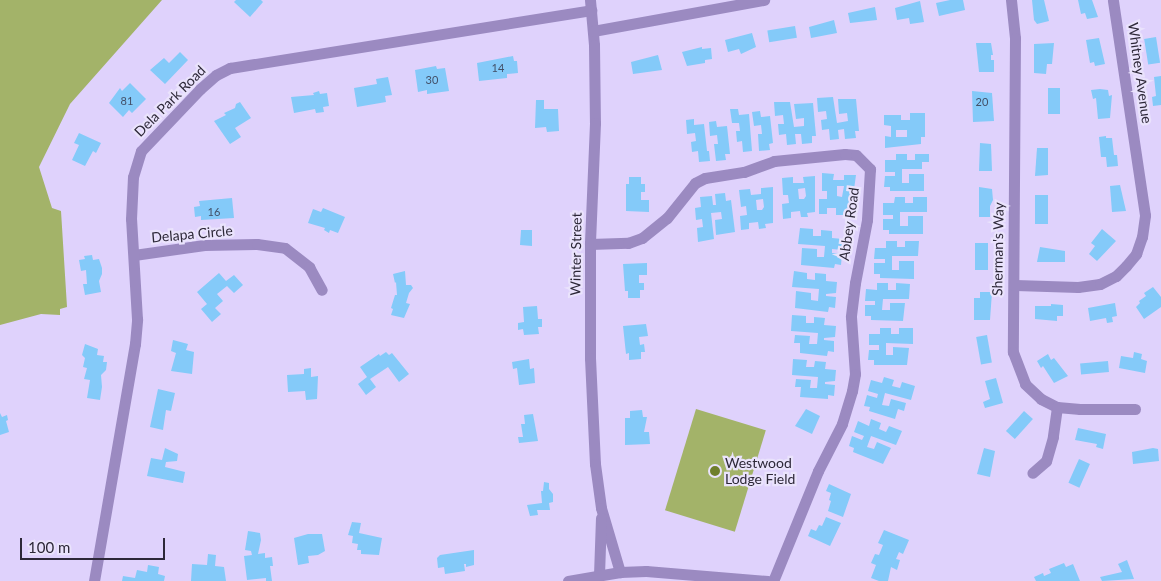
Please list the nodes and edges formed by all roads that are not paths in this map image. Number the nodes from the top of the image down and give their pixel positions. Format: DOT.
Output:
graph roads {
  1 [pos="758,0"];
  2 [pos="1010,0"];
  3 [pos="1113,0"];
  4 [pos="590,5"];
  5 [pos="592,31"];
  6 [pos="590,244"];
  7 [pos="134,255"];
  8 [pos="1014,285"];
  9 [pos="322,290"];
  10 [pos="1056,407"];
  11 [pos="1135,408"];
  12 [pos="1032,473"];
  13 [pos="602,508"];
  14 [pos="620,572"];
  15 [pos="599,575"];
  16 [pos="94,581"];
  17 [pos="568,581"];
  18 [pos="768,581"];
  19 [pos="774,581"];
  1 -- 5 [label="street"];
  2 -- 8 [label="street, Sherman's Way"];
  3 -- 8 [label="street, Whitney Avenue"];
  4 -- 5 [label="street, Winter Street"];
  4 -- 7 [label="street, Dela Park Road"];
  5 -- 6 [label="street, Winter Street"];
  6 -- 13 [label="street, Winter Street"];
  6 -- 19 [label="street, Abbey Road"];
  7 -- 9 [label="street, Delapa Circle"];
  7 -- 16 [label="street, Dela Park Road"];
  8 -- 10 [label="street, Sherman's Way"];
  10 -- 11 [label="street"];
  10 -- 12 [label="street"];
  13 -- 14 [label="street, Winter Street"];
  13 -- 15 [label="street, Winter Street"];
  14 -- 15 [label="street"];
  14 -- 18 [label="street"];
  15 -- 17 [label="street"];
}
